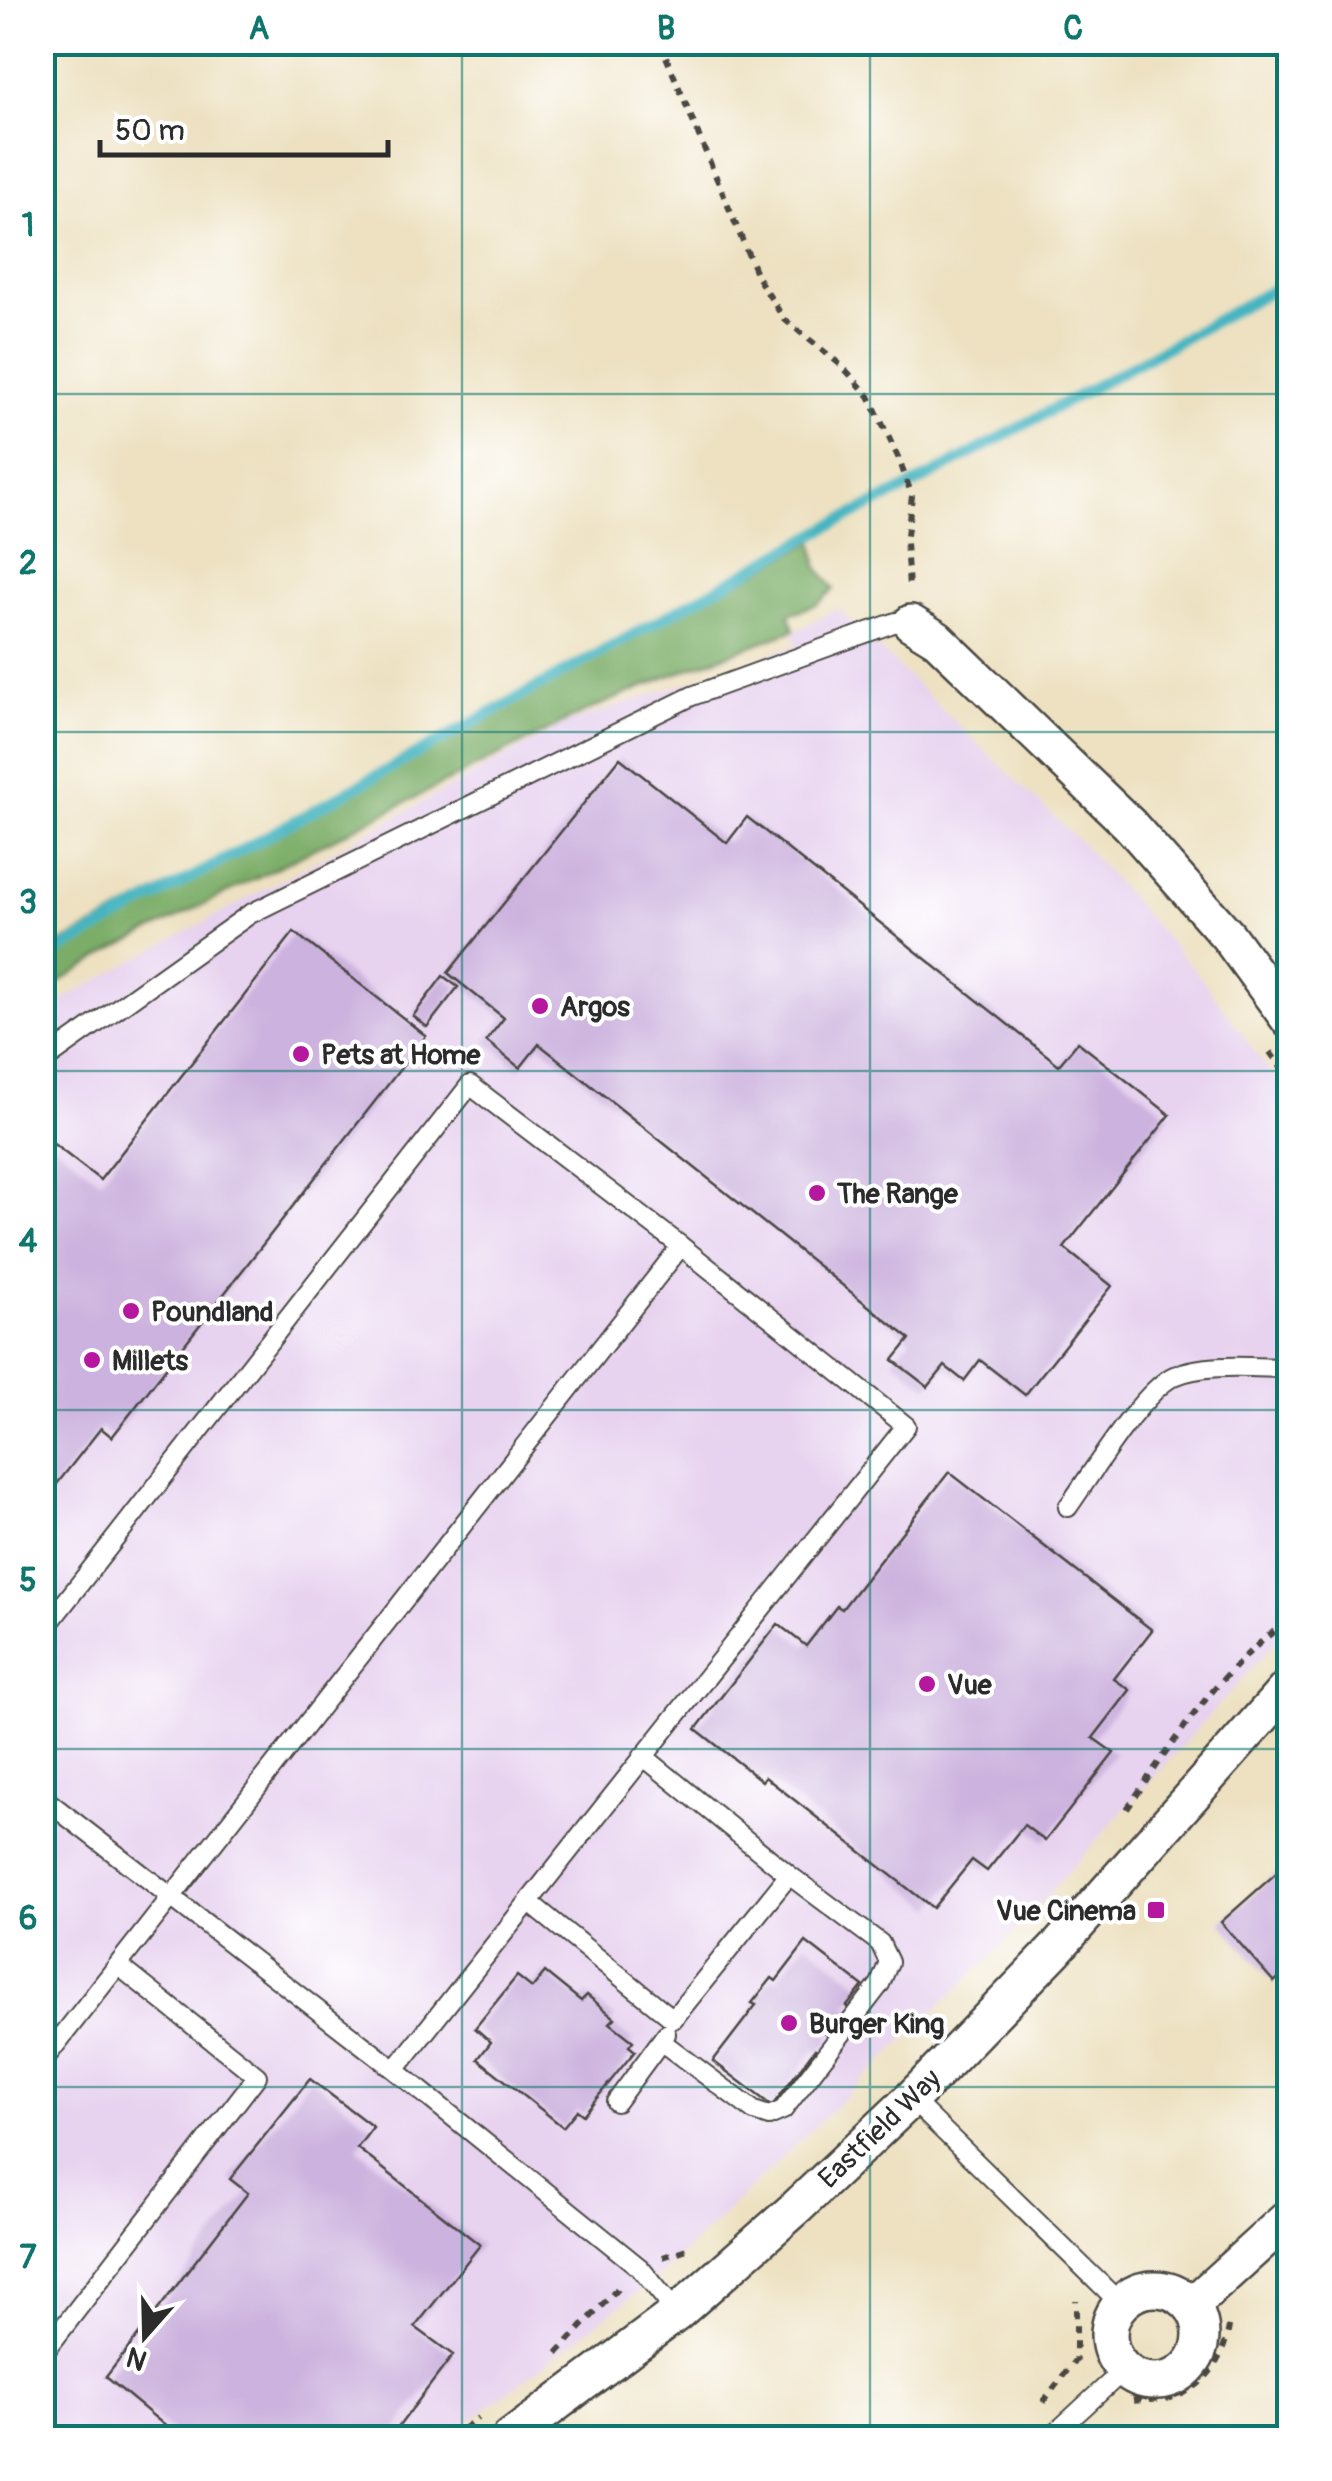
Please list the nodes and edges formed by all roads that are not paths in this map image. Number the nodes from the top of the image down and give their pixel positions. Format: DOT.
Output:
graph roads {
  1 [pos="911,622"];
  2 [pos="1290,1021"];
  3 [pos="42,1062"];
  4 [pos="682,1246"];
  5 [pos="1290,1368"];
  6 [pos="1068,1506"];
  7 [pos="42,1632"];
  8 [pos="1290,1686"];
  9 [pos="643,1756"];
  10 [pos="42,1797"];
  11 [pos="789,1876"];
  12 [pos="173,1898"];
  13 [pos="530,1903"];
  14 [pos="120,1966"];
  15 [pos="673,2020"];
  16 [pos="662,2042"];
  17 [pos="42,2062"];
  18 [pos="396,2070"];
  19 [pos="911,2099"];
  20 [pos="616,2102"];
  21 [pos="1290,2216"];
  22 [pos="1121,2304"];
  23 [pos="1191,2306"];
  24 [pos="676,2313"];
  25 [pos="42,2355"];
  26 [pos="1127,2385"];
  27 [pos="1056,2432"];
  28 [pos="510,2438"];
  1 -- 2 [label="street"];
  1 -- 3 [label="lane"];
  4 -- 7 [label="lane"];
  4 -- 9 [label="lane"];
  4 -- 12 [label="lane"];
  5 -- 6 [label="lane"];
  8 -- 19 [label="street, Eastfield Way"];
  9 -- 11 [label="lane"];
  9 -- 13 [label="lane"];
  10 -- 12 [label="lane"];
  11 -- 15 [label="lane"];
  11 -- 16 [label="lane"];
  12 -- 14 [label="lane"];
  12 -- 18 [label="lane"];
  13 -- 15 [label="lane"];
  13 -- 18 [label="lane"];
  14 -- 17 [label="lane"];
  14 -- 25 [label="lane"];
  15 -- 16 [label="lane"];
  16 -- 20 [label="lane"];
  18 -- 24 [label="lane"];
  19 -- 22 [label="lane"];
  19 -- 24 [label="street, Eastfield Way"];
  21 -- 23 [label="street"];
  22 -- 23 [label="street"];
  22 -- 26 [label="street"];
  23 -- 26 [label="street"];
  24 -- 28 [label="street, Eastfield Way"];
  26 -- 27 [label="lane"];
}
